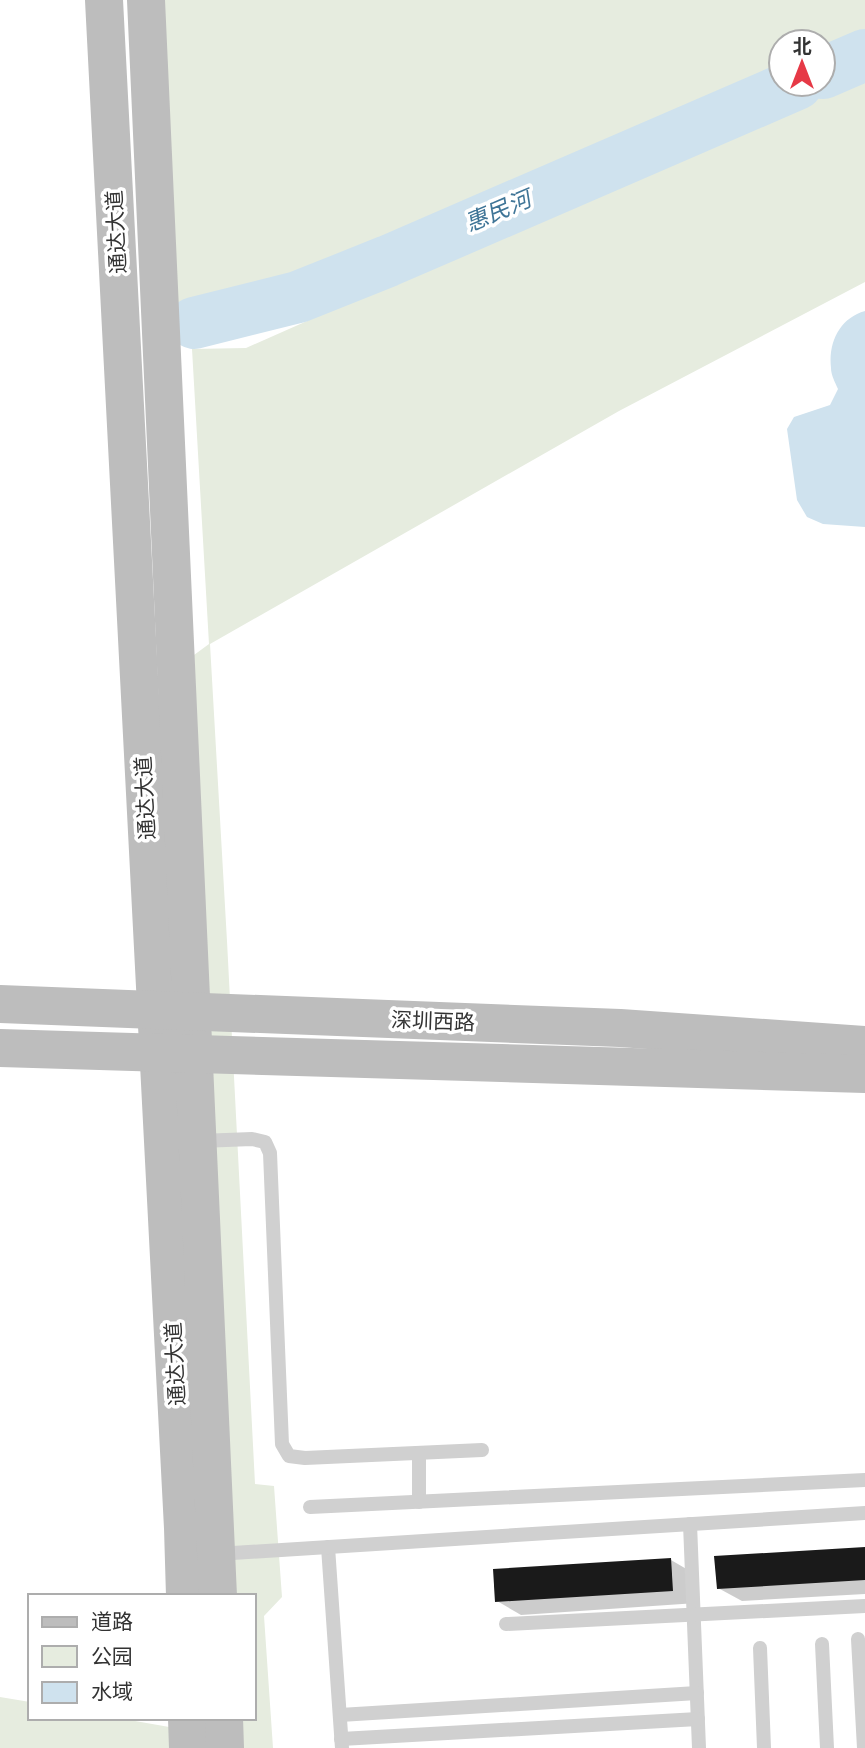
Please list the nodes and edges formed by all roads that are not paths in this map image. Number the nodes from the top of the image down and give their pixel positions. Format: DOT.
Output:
graph roads {
  1 [pos="104,0"];
  2 [pos="146,0"];
  3 [pos="0,1004"];
  4 [pos="174,1011"];
  5 [pos="865,1045"];
  6 [pos="0,1048"];
  7 [pos="176,1053"];
  8 [pos="865,1074"];
  9 [pos="181,1142"];
  10 [pos="482,1451"];
  11 [pos="419,1453"];
  12 [pos="865,1480"];
  13 [pos="419,1502"];
  14 [pos="310,1507"];
  15 [pos="865,1513"];
  16 [pos="690,1524"];
  17 [pos="328,1547"];
  18 [pos="200,1555"];
  19 [pos="186,1594"];
  20 [pos="217,1594"];
  21 [pos="865,1605"];
  22 [pos="694,1614"];
  23 [pos="506,1624"];
  24 [pos="859,1639"];
  25 [pos="822,1644"];
  26 [pos="760,1648"];
  27 [pos="697,1693"];
  28 [pos="340,1714"];
  29 [pos="698,1719"];
  30 [pos="187,1720"];
  31 [pos="224,1720"];
  32 [pos="342,1744"];
  33 [pos="188,1748"];
  34 [pos="225,1748"];
  35 [pos="699,1748"];
  36 [pos="764,1748"];
  37 [pos="827,1748"];
  38 [pos="864,1748"];
  1 -- 4 [label="main road, 通达大道"];
  2 -- 4 [label="main road, 通达大道"];
  3 -- 4 [label="main road, 深圳西路"];
  4 -- 5 [label="main road, 深圳西路"];
  4 -- 7 [label="main road, 通达大道"];
  6 -- 7 [label="main road, 深圳西路"];
  7 -- 8 [label="main road, 深圳西路"];
  7 -- 9 [label="main road, 通达大道"];
  9 -- 11 [label="lane"];
  9 -- 18 [label="main road, 通达大道"];
  10 -- 11 [label="lane"];
  11 -- 13 [label="lane"];
  12 -- 13 [label="lane"];
  13 -- 14 [label="lane"];
  15 -- 16 [label="lane"];
  16 -- 17 [label="lane"];
  16 -- 22 [label="lane"];
  17 -- 18 [label="lane"];
  17 -- 28 [label="lane"];
  18 -- 19 [label="main road, 通达大道"];
  18 -- 20 [label="main road, 通达大道"];
  21 -- 22 [label="lane"];
  22 -- 23 [label="lane"];
  22 -- 27 [label="lane"];
  24 -- 38 [label="lane"];
  25 -- 37 [label="lane"];
  26 -- 36 [label="lane"];
  27 -- 28 [label="lane"];
  27 -- 29 [label="lane"];
  28 -- 32 [label="lane"];
  29 -- 32 [label="lane"];
  29 -- 35 [label="lane"];
  30 -- 33 [label="main road"];
  31 -- 34 [label="main road"];
}
